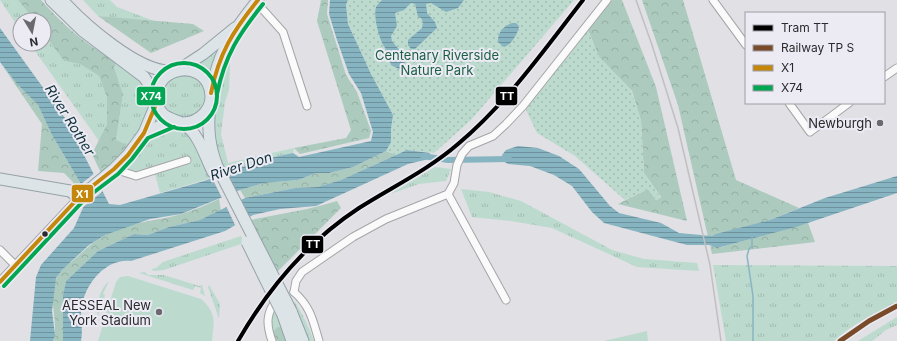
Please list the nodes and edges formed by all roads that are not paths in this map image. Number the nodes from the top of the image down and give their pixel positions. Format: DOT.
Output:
graph roads {
  1 [pos="52,0"];
  2 [pos="62,0"];
  3 [pos="607,0"];
  4 [pos="713,0"];
  5 [pos="257,1"];
  6 [pos="242,22"];
  7 [pos="745,44"];
  8 [pos="897,68"];
  9 [pos="176,70"];
  10 [pos="885,76"];
  11 [pos="157,99"];
  12 [pos="211,99"];
  13 [pos="790,104"];
  14 [pos="849,104"];
  15 [pos="308,106"];
  16 [pos="177,122"];
  17 [pos="144,134"];
  18 [pos="187,160"];
  19 [pos="114,169"];
  20 [pos="215,170"];
  21 [pos="0,179"];
  22 [pos="448,194"];
  23 [pos="80,197"];
  24 [pos="0,250"];
  25 [pos="15,265"];
  26 [pos="0,282"];
  27 [pos="294,292"];
  28 [pos="506,300"];
  29 [pos="287,313"];
  30 [pos="272,341"];
  31 [pos="292,341"];
  32 [pos="303,341"];
  33 [pos="319,341"];
  1 -- 11 [label="main road"];
  2 -- 9 [label="main road"];
  3 -- 22 [label="street"];
  4 -- 7 [label="street"];
  5 -- 6 [label="main road"];
  5 -- 15 [label="street"];
  6 -- 9 [label="main road"];
  6 -- 12 [label="main road"];
  8 -- 10 [label="street"];
  9 -- 11 [label="main road"];
  9 -- 12 [label="main road"];
  11 -- 16 [label="main road"];
  11 -- 17 [label="main road"];
  12 -- 16 [label="main road"];
  12 -- 20 [label="main road"];
  13 -- 14 [label="street"];
  16 -- 17 [label="main road"];
  16 -- 20 [label="main road"];
  17 -- 19 [label="main road"];
  18 -- 19 [label="street"];
  19 -- 23 [label="main road"];
  20 -- 29 [label="main road, bridge"];
  21 -- 23 [label="main road"];
  22 -- 27 [label="street"];
  22 -- 28 [label="street"];
  23 -- 25 [label="street"];
  24 -- 25 [label="street"];
  25 -- 26 [label="street"];
  27 -- 30 [label="street"];
  27 -- 33 [label="street"];
  29 -- 31 [label="main road"];
  29 -- 32 [label="main road"];
}
